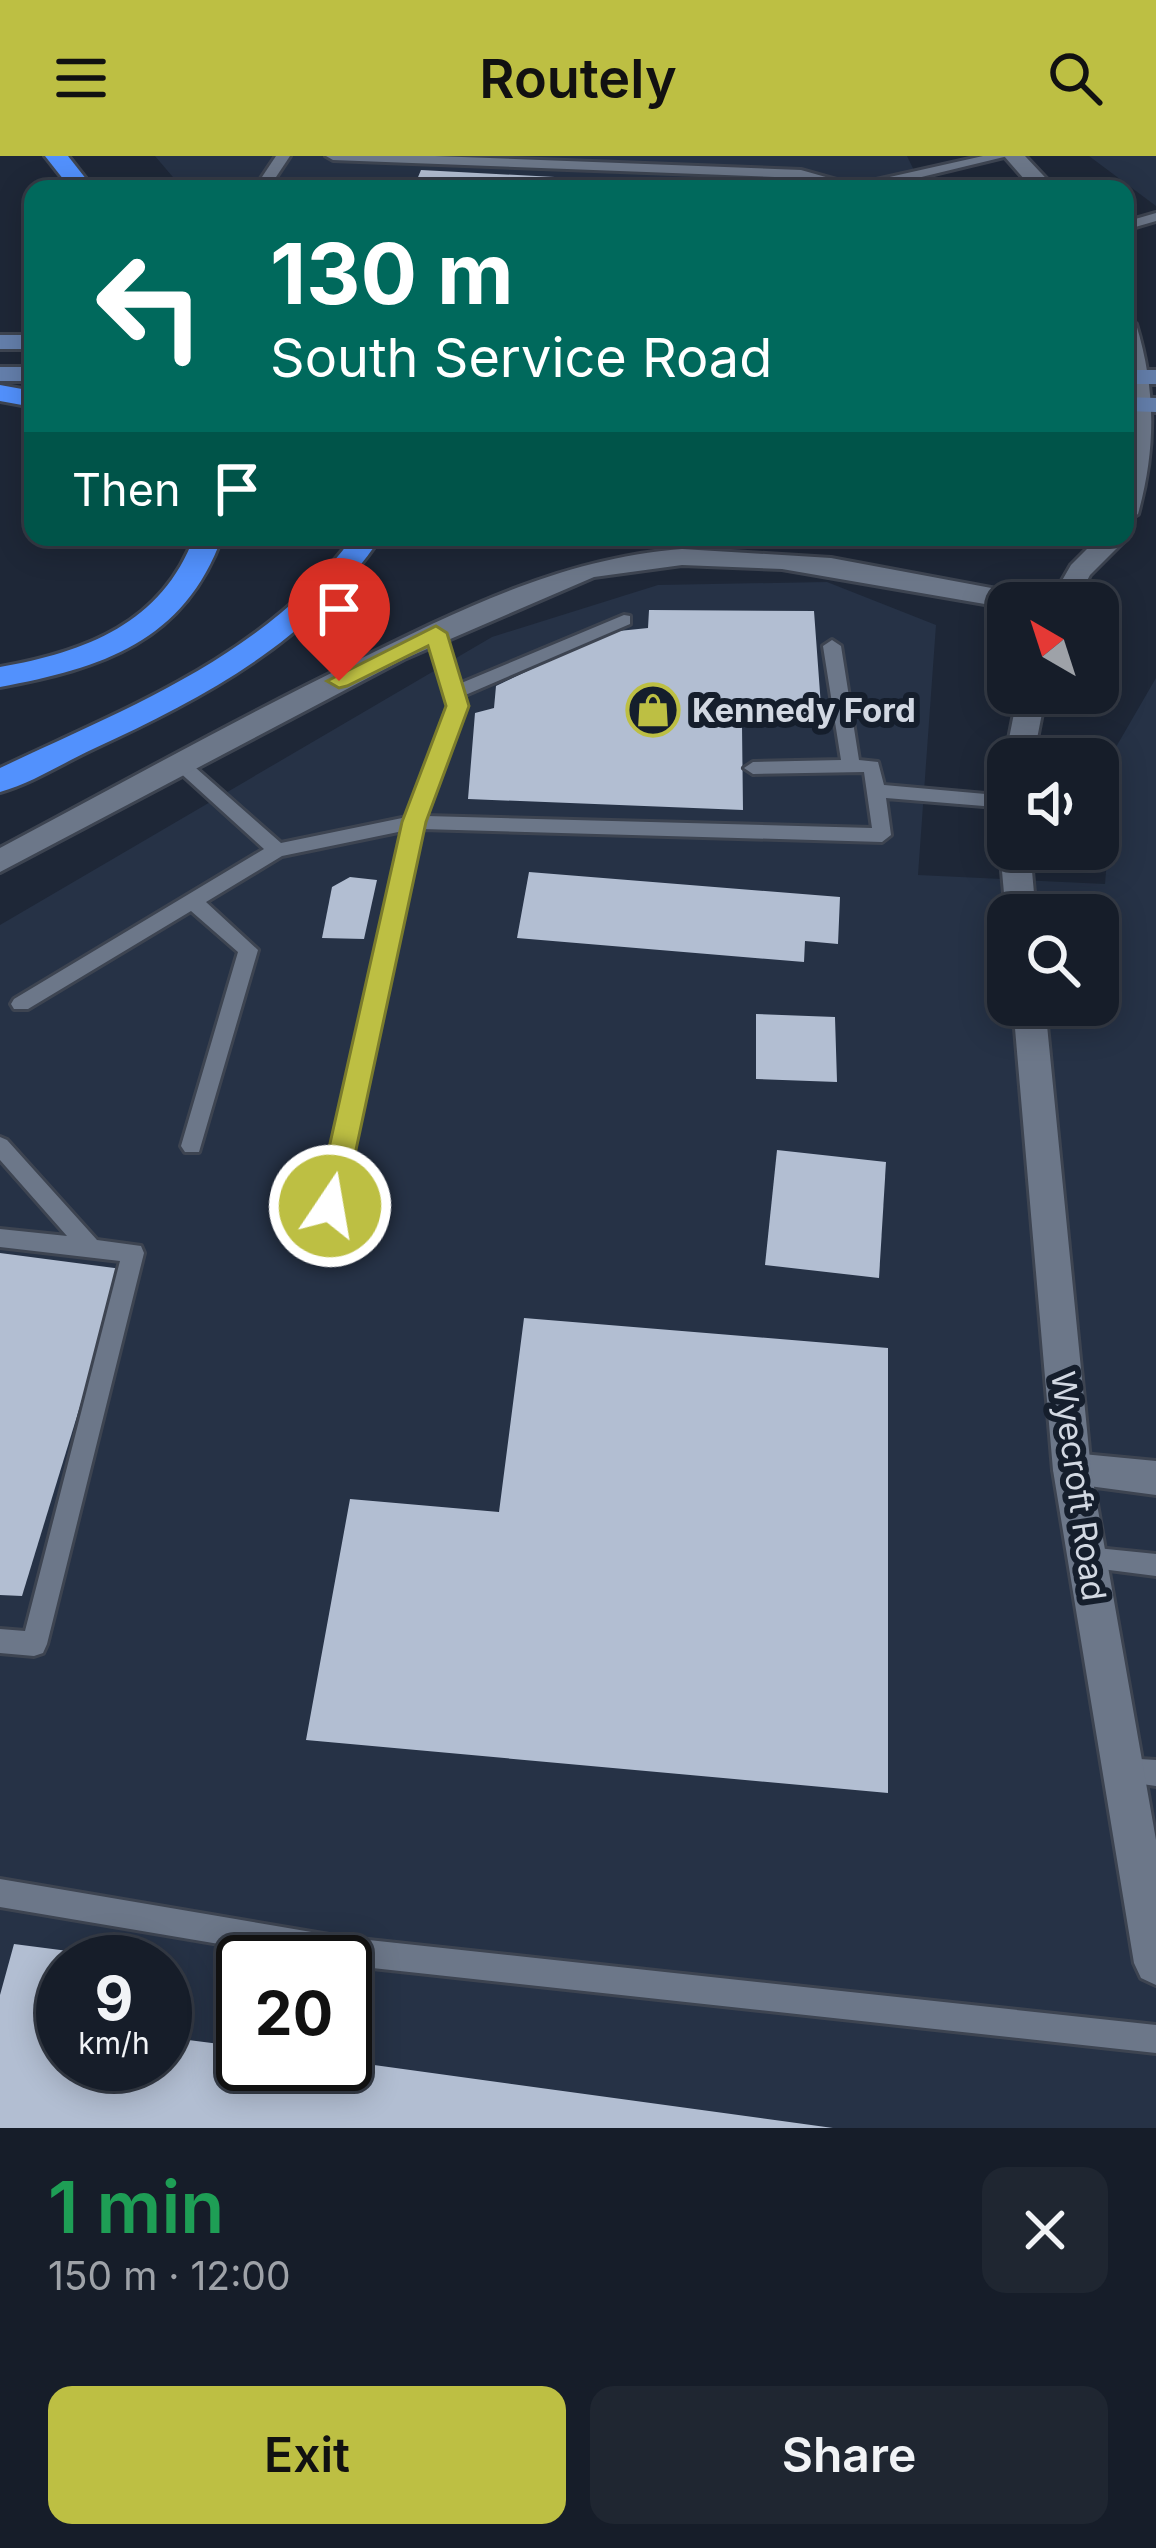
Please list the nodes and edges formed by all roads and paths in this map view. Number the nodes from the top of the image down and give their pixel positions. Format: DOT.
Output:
graph roads {
  1 [pos="56,156"];
  2 [pos="333,156"];
  3 [pos="1001,156"];
  4 [pos="1014,156"];
  5 [pos="76,180"];
  6 [pos="822,180"];
  7 [pos="894,180"];
  8 [pos="1037,180"];
  9 [pos="1142,377"];
  10 [pos="1144,404"];
  11 [pos="1134,495"];
  12 [pos="206,546"];
  13 [pos="360,546"];
  14 [pos="1104,546"];
  15 [pos="1074,582"];
  16 [pos="987,594"];
  17 [pos="624,620"];
  18 [pos="436,633"];
  19 [pos="832,646"];
  20 [pos="0,677"];
  21 [pos="453,693"];
  22 [pos="182,764"];
  23 [pos="850,766"];
  24 [pos="754,768"];
  25 [pos="0,782"];
  26 [pos="876,791"];
  27 [pos="987,800"];
  28 [pos="414,822"];
  29 [pos="278,850"];
  30 [pos="0,861"];
  31 [pos="194,901"];
  32 [pos="21,1004"];
  33 [pos="1031,1026"];
  34 [pos="0,1146"];
  35 [pos="192,1146"];
  36 [pos="330,1206"];
  37 [pos="0,1238"];
  38 [pos="91,1249"];
  39 [pos="1072,1470"];
  40 [pos="1156,1478"];
  41 [pos="1087,1558"];
  42 [pos="1156,1565"];
  43 [pos="0,1641"];
  44 [pos="1140,1772"];
  45 [pos="0,1893"];
  46 [pos="1156,1963"];
  47 [pos="1156,2039"];
  1 -- 5 [label="highway"];
  2 -- 6 [label="lane"];
  3 -- 7 [label="lane"];
  4 -- 8 [label="street"];
  9 -- 10 [label="street"];
  10 -- 11 [label="street"];
  12 -- 20 [label="highway"];
  13 -- 25 [label="highway"];
  14 -- 15 [label="street"];
  16 -- 18 [label="street"];
  17 -- 21 [label="lane"];
  18 -- 21 [label="lane"];
  18 -- 22 [label="street"];
  19 -- 23 [label="lane"];
  21 -- 28 [label="lane"];
  22 -- 29 [label="lane"];
  22 -- 30 [label="street"];
  23 -- 24 [label="lane"];
  23 -- 26 [label="lane"];
  26 -- 27 [label="lane"];
  26 -- 28 [label="lane"];
  28 -- 29 [label="lane"];
  28 -- 36 [label="lane"];
  29 -- 31 [label="lane"];
  31 -- 32 [label="lane"];
  31 -- 35 [label="lane"];
  33 -- 39 [label="street, Wyecroft Road"];
  34 -- 38 [label="lane"];
  37 -- 38 [label="lane"];
  38 -- 43 [label="lane"];
  39 -- 40 [label="street"];
  39 -- 41 [label="street, Wyecroft Road"];
  41 -- 42 [label="lane"];
  41 -- 44 [label="street, Wyecroft Road"];
  44 -- 46 [label="street, Wyecroft Road"];
  45 -- 47 [label="lane"];
}
